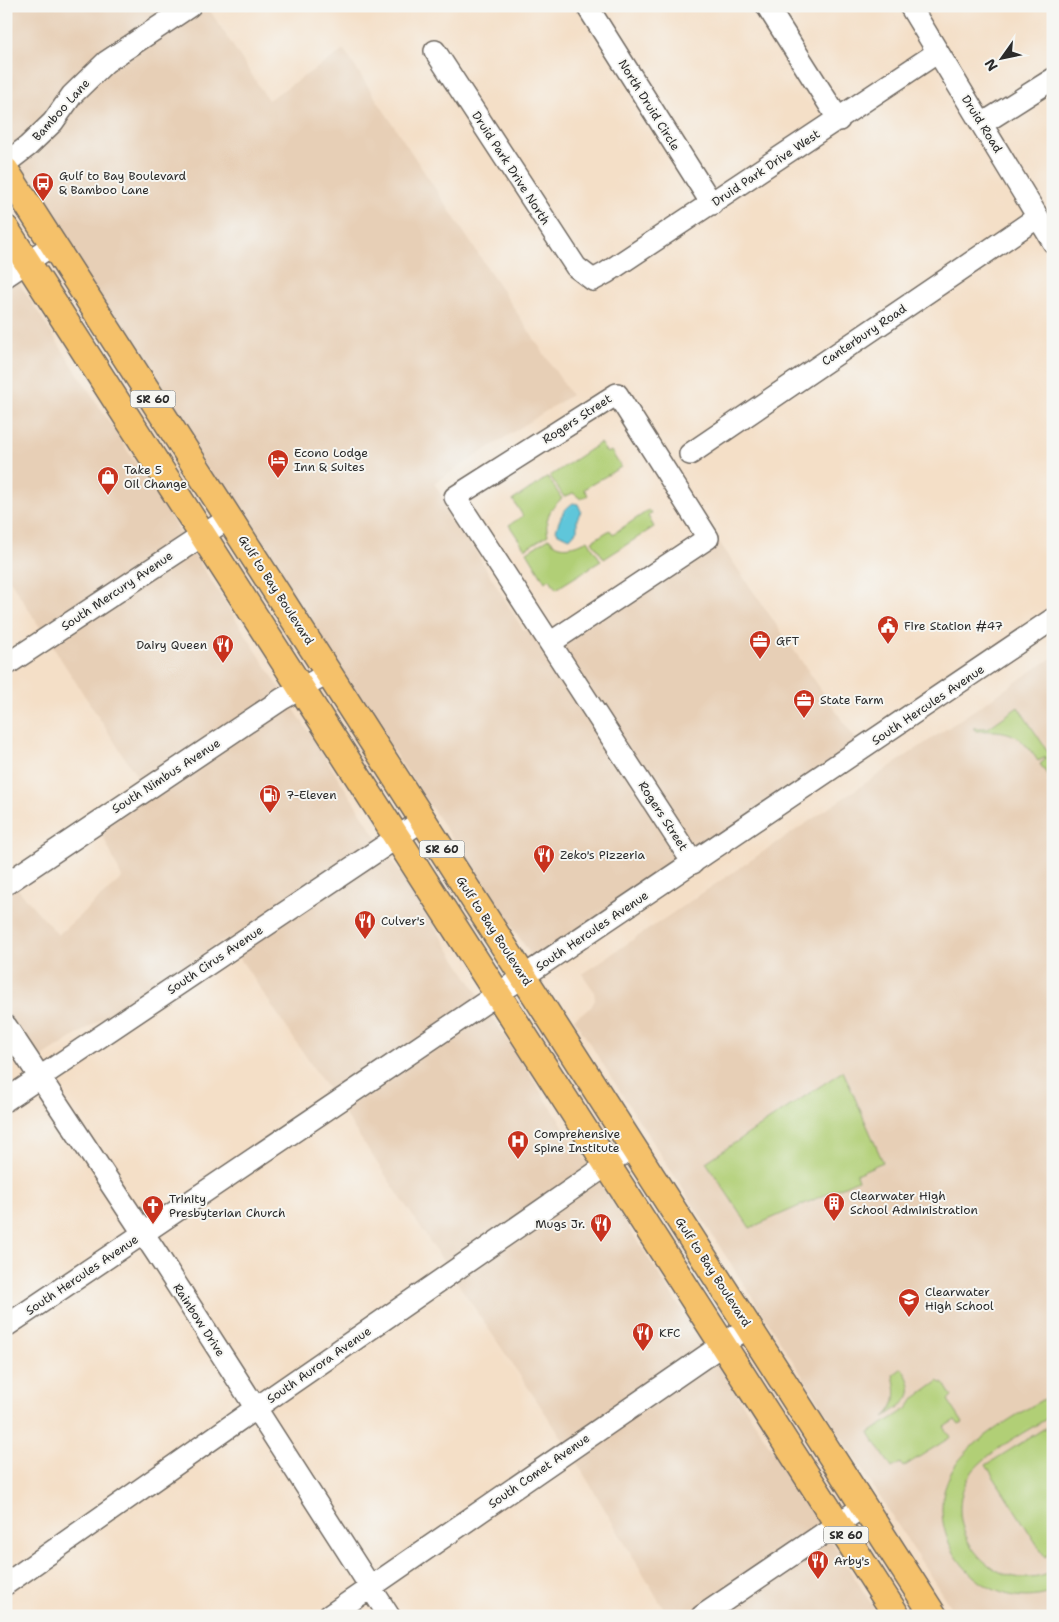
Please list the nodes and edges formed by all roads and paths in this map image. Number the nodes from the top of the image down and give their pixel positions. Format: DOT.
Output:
graph roads {
  1 [pos="190,6"];
  2 [pos="587,6"];
  3 [pos="767,6"];
  4 [pos="910,6"];
  5 [pos="434,51"];
  6 [pos="938,52"];
  7 [pos="1053,79"];
  8 [pos="839,120"];
  9 [pos="982,124"];
  10 [pos="6,163"];
  11 [pos="6,171"];
  12 [pos="712,204"];
  13 [pos="1038,217"];
  14 [pos="6,229"];
  15 [pos="1053,242"];
  16 [pos="54,244"];
  17 [pos="28,262"];
  18 [pos="6,276"];
  19 [pos="593,280"];
  20 [pos="690,454"];
  21 [pos="229,518"];
  22 [pos="202,535"];
  23 [pos="1053,619"];
  24 [pos="550,643"];
  25 [pos="6,665"];
  26 [pos="329,673"];
  27 [pos="302,689"];
  28 [pos="423,820"];
  29 [pos="397,837"];
  30 [pos="694,863"];
  31 [pos="6,884"];
  32 [pos="524,978"];
  33 [pos="499,995"];
  34 [pos="6,1026"];
  35 [pos="40,1078"];
  36 [pos="6,1100"];
  37 [pos="633,1147"];
  38 [pos="608,1165"];
  39 [pos="144,1234"];
  40 [pos="6,1326"];
  41 [pos="748,1327"];
  42 [pos="722,1343"];
  43 [pos="256,1408"];
  44 [pos="820,1440"];
  45 [pos="794,1455"];
  46 [pos="864,1506"];
  47 [pos="838,1523"];
  48 [pos="6,1584"];
  49 [pos="370,1587"];
  50 [pos="330,1616"];
  51 [pos="389,1616"];
  52 [pos="702,1616"];
  53 [pos="897,1616"];
  54 [pos="934,1616"];
  1 -- 10 [label="street, Bamboo Lane"];
  2 -- 12 [label="street, North Druid Circle"];
  3 -- 8 [label="street"];
  4 -- 6 [label="street, Druid Road"];
  5 -- 19 [label="street, Druid Park Drive North"];
  6 -- 8 [label="street, Druid Park Drive West"];
  6 -- 9 [label="street, Druid Road"];
  7 -- 9 [label="street"];
  8 -- 12 [label="street, Druid Park Drive West"];
  9 -- 13 [label="street, Druid Road"];
  11 -- 16 [label="main road, Gulf to Bay Boulevard / SR 60"];
  12 -- 19 [label="street, Druid Park Drive West"];
  13 -- 15 [label="street, Druid Road"];
  13 -- 20 [label="street, Canterbury Road"];
  14 -- 17 [label="main road, SR 60"];
  16 -- 17 [label="street"];
  16 -- 21 [label="main road, Gulf to Bay Boulevard / SR 60"];
  17 -- 18 [label="street"];
  17 -- 22 [label="main road, SR 60"];
  21 -- 22 [label="street, South Mercury Avenue"];
  21 -- 26 [label="main road, Gulf to Bay Boulevard / SR 60"];
  22 -- 25 [label="street, South Mercury Avenue"];
  22 -- 27 [label="main road, SR 60"];
  23 -- 30 [label="street, South Hercules Avenue"];
  24 -- 24 [label="street, Rogers Street"];
  24 -- 30 [label="street, Rogers Street"];
  26 -- 27 [label="street, South Nimbus Avenue"];
  26 -- 28 [label="main road, Gulf to Bay Boulevard / SR 60"];
  27 -- 29 [label="main road, SR 60"];
  27 -- 31 [label="street, South Nimbus Avenue"];
  28 -- 29 [label="street, South Cirus Avenue"];
  28 -- 32 [label="main road, Gulf to Bay Boulevard / SR 60"];
  29 -- 33 [label="main road, SR 60"];
  29 -- 35 [label="street, South Cirus Avenue"];
  30 -- 32 [label="street, South Hercules Avenue"];
  32 -- 33 [label="street, South Hercules Avenue"];
  32 -- 37 [label="main road, Gulf to Bay Boulevard / SR 60"];
  33 -- 38 [label="main road, SR 60"];
  33 -- 39 [label="street, South Hercules Avenue"];
  34 -- 35 [label="street, Rainbow Drive"];
  35 -- 36 [label="street, South Cirus Avenue"];
  35 -- 39 [label="street, Rainbow Drive"];
  37 -- 38 [label="street, South Aurora Avenue"];
  37 -- 41 [label="main road, Gulf to Bay Boulevard / SR 60"];
  38 -- 42 [label="main road, SR 60"];
  38 -- 43 [label="street, South Aurora Avenue"];
  39 -- 40 [label="street, South Hercules Avenue"];
  39 -- 43 [label="street, Rainbow Drive"];
  41 -- 42 [label="street, South Comet Avenue"];
  41 -- 44 [label="main road, Gulf to Bay Boulevard / SR 60"];
  42 -- 45 [label="main road, SR 60"];
  42 -- 49 [label="street, South Comet Avenue"];
  43 -- 48 [label="street, South Aurora Avenue"];
  43 -- 49 [label="street, Rainbow Drive"];
  44 -- 45 [label="street"];
  44 -- 46 [label="main road, Gulf to Bay Boulevard / SR 60"];
  45 -- 47 [label="main road, SR 60"];
  46 -- 47 [label="street"];
  46 -- 54 [label="main road, Gulf to Bay Boulevard / SR 60"];
  47 -- 52 [label="street"];
  47 -- 53 [label="main road, SR 60"];
  49 -- 50 [label="street, South Comet Avenue"];
  49 -- 51 [label="street, Rainbow Drive"];
}
